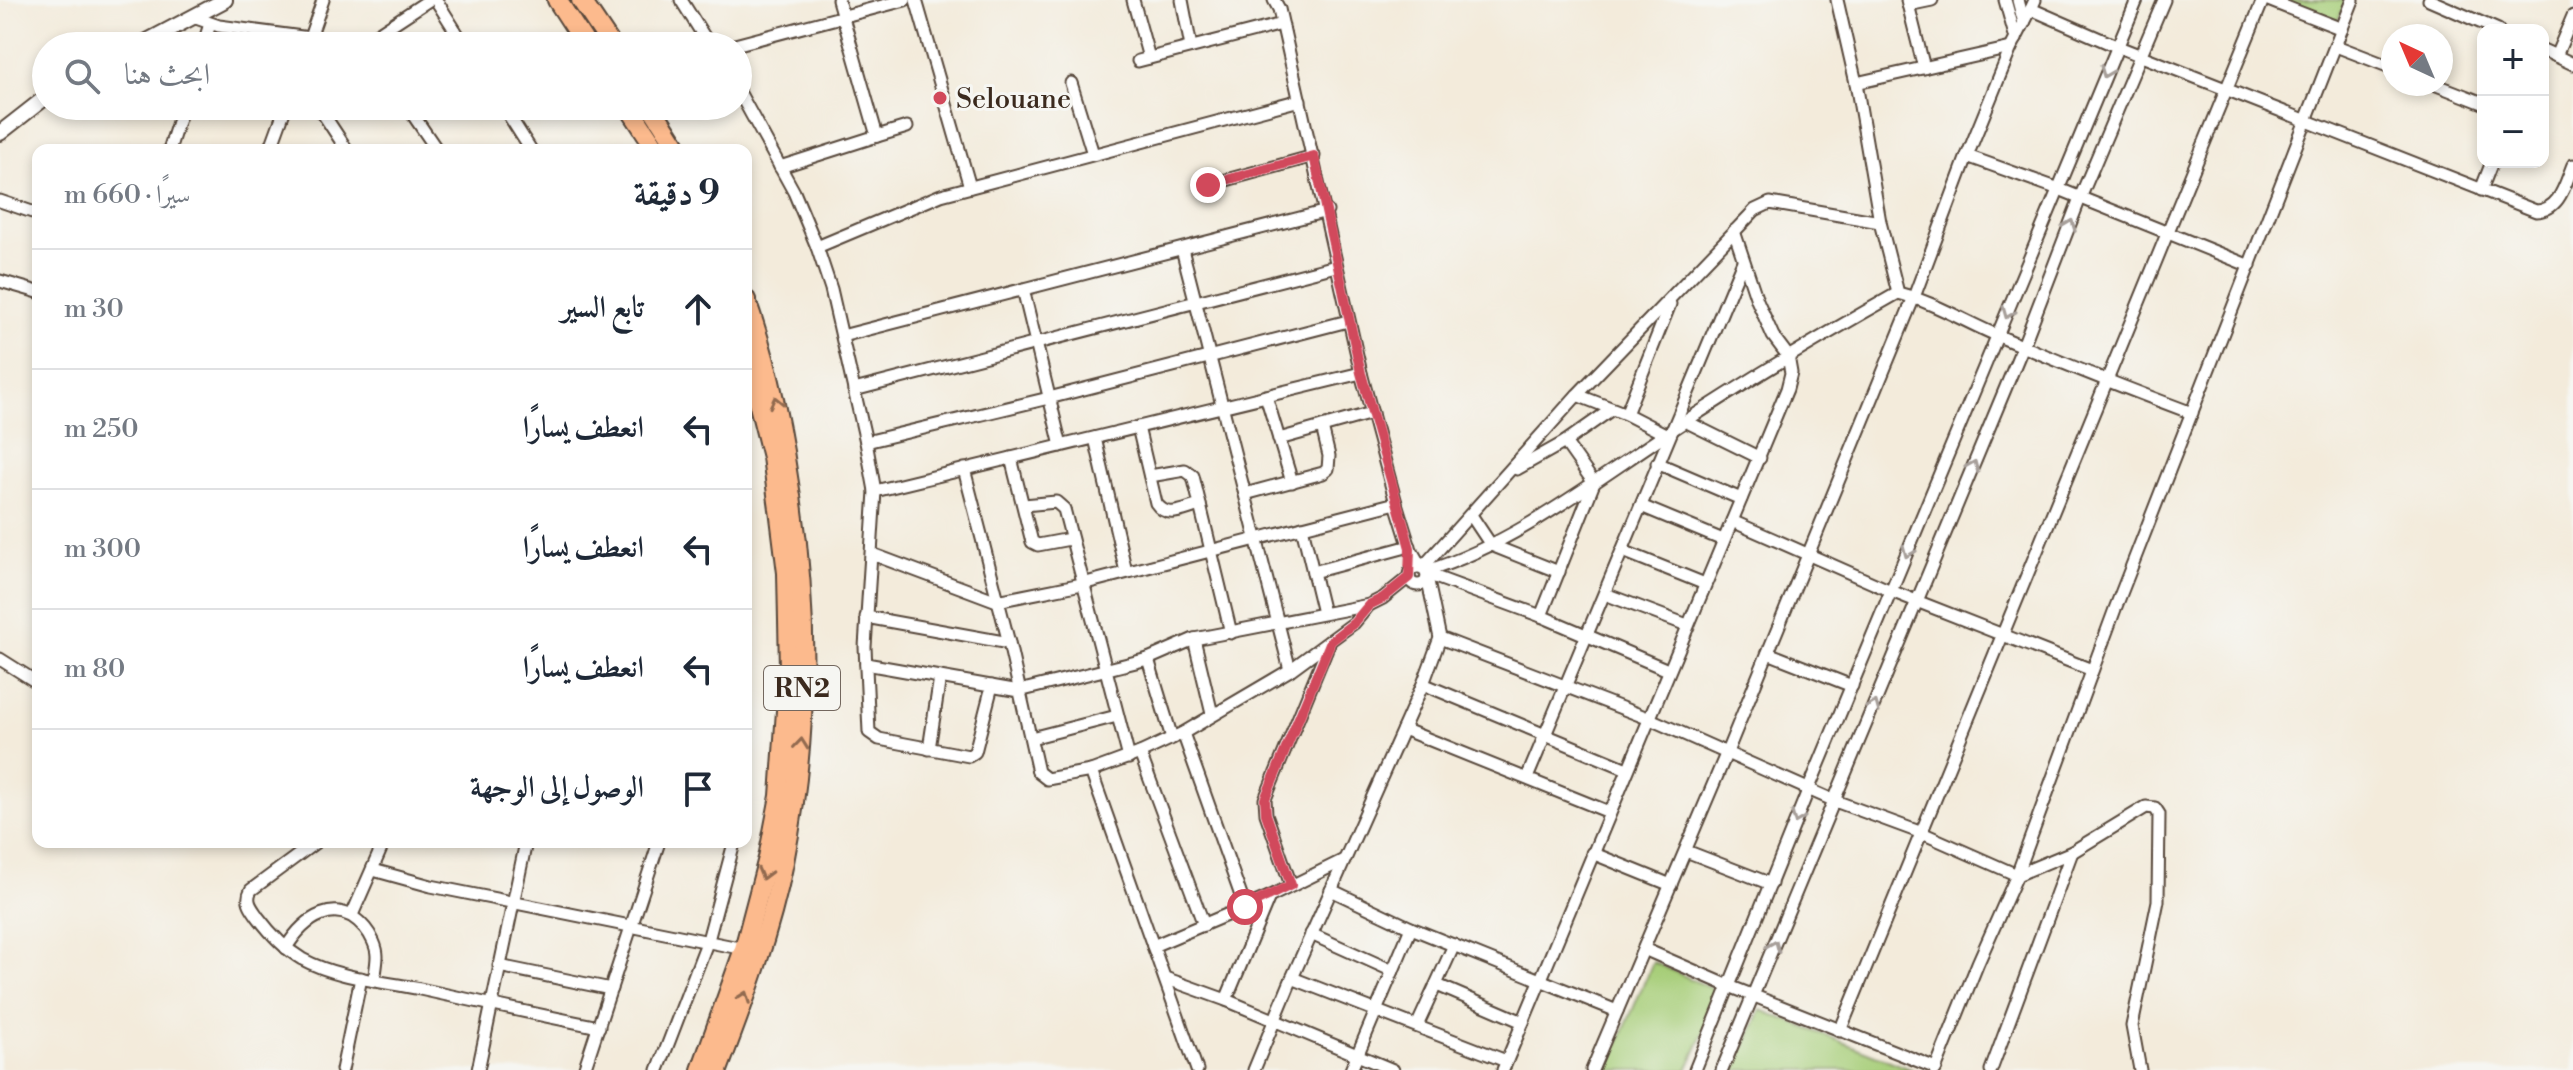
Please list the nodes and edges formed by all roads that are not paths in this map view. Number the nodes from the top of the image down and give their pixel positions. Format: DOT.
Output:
graph roads {
  1 [pos="225,0"];
  2 [pos="323,0"];
  3 [pos="429,0"];
  4 [pos="436,0"];
  5 [pos="557,0"];
  6 [pos="581,0"];
  7 [pos="681,0"];
  8 [pos="838,0"];
  9 [pos="905,0"];
  10 [pos="916,0"];
  11 [pos="1133,0"];
  12 [pos="1182,0"];
  13 [pos="1837,0"];
  14 [pos="1932,0"];
  15 [pos="2005,0"];
  16 [pos="2018,0"];
  17 [pos="2137,0"];
  18 [pos="2164,0"];
  19 [pos="2266,0"];
  20 [pos="2353,0"];
  21 [pos="2429,0"];
  22 [pos="891,2"];
  23 [pos="1279,3"];
  24 [pos="1907,3"];
  25 [pos="2033,4"];
  26 [pos="841,15"];
  27 [pos="2573,16"];
  28 [pos="193,17"];
  29 [pos="2024,23"];
  30 [pos="210,24"];
  31 [pos="1282,24"];
  32 [pos="2484,24"];
  33 [pos="2342,29"];
  34 [pos="165,32"];
  35 [pos="207,32"];
  36 [pos="254,32"];
  37 [pos="312,32"];
  38 [pos="382,32"];
  39 [pos="456,32"];
  40 [pos="578,32"];
  41 [pos="603,32"];
  42 [pos="701,32"];
  43 [pos="752,40"];
  44 [pos="2014,44"];
  45 [pos="2116,46"];
  46 [pos="2336,46"];
  47 [pos="1191,47"];
  48 [pos="2549,53"];
  49 [pos="2140,55"];
  50 [pos="2556,56"];
  51 [pos="2381,63"];
  52 [pos="2573,64"];
  53 [pos="1924,68"];
  54 [pos="1071,83"];
  55 [pos="1856,83"];
  56 [pos="2227,91"];
  57 [pos="2453,91"];
  58 [pos="1300,100"];
  59 [pos="2477,101"];
  60 [pos="32,108"];
  61 [pos="752,116"];
  62 [pos="179,120"];
  63 [pos="281,120"];
  64 [pos="327,120"];
  65 [pos="418,120"];
  66 [pos="512,120"];
  67 [pos="637,120"];
  68 [pos="660,120"];
  69 [pos="2307,120"];
  70 [pos="907,127"];
  71 [pos="0,133"];
  72 [pos="877,136"];
  73 [pos="171,144"];
  74 [pos="272,144"];
  75 [pos="343,144"];
  76 [pos="433,144"];
  77 [pos="527,144"];
  78 [pos="653,144"];
  79 [pos="675,144"];
  80 [pos="1093,154"];
  81 [pos="1314,156"];
  82 [pos="1967,156"];
  83 [pos="2573,165"];
  84 [pos="780,167"];
  85 [pos="2490,168"];
  86 [pos="1208,185"];
  87 [pos="970,187"];
  88 [pos="2059,189"];
  89 [pos="2481,190"];
  90 [pos="2080,198"];
  91 [pos="0,201"];
  92 [pos="1327,211"];
  93 [pos="32,212"];
  94 [pos="1880,222"];
  95 [pos="1734,231"];
  96 [pos="2167,232"];
  97 [pos="817,247"];
  98 [pos="1182,249"];
  99 [pos="1743,261"];
  100 [pos="1336,266"];
  101 [pos="2250,266"];
  102 [pos="0,281"];
  103 [pos="1023,289"];
  104 [pos="32,290"];
  105 [pos="1898,293"];
  106 [pos="1914,297"];
  107 [pos="1671,299"];
  108 [pos="1196,304"];
  109 [pos="752,319"];
  110 [pos="1348,321"];
  111 [pos="842,336"];
  112 [pos="1998,336"];
  113 [pos="1036,345"];
  114 [pos="2023,346"];
  115 [pos="1788,356"];
  116 [pos="1210,357"];
  117 [pos="1361,373"];
  118 [pos="752,378"];
  119 [pos="2107,382"];
  120 [pos="854,390"];
  121 [pos="1577,395"];
  122 [pos="1266,396"];
  123 [pos="1049,398"];
  124 [pos="1223,407"];
  125 [pos="1612,409"];
  126 [pos="1372,413"];
  127 [pos="2192,413"];
  128 [pos="1626,414"];
  129 [pos="1687,422"];
  130 [pos="1138,427"];
  131 [pos="1322,427"];
  132 [pos="1670,432"];
  133 [pos="1095,438"];
  134 [pos="1279,439"];
  135 [pos="866,442"];
  136 [pos="1565,442"];
  137 [pos="1061,446"];
  138 [pos="1011,458"];
  139 [pos="1760,458"];
  140 [pos="1657,463"];
  141 [pos="964,469"];
  142 [pos="1506,475"];
  143 [pos="1150,476"];
  144 [pos="1292,482"];
  145 [pos="1594,483"];
  146 [pos="875,491"];
  147 [pos="1245,494"];
  148 [pos="1741,499"];
  149 [pos="1396,503"];
  150 [pos="1024,505"];
  151 [pos="1200,505"];
  152 [pos="1641,506"];
  153 [pos="1471,515"];
  154 [pos="1732,521"];
  155 [pos="1302,527"];
  156 [pos="1070,539"];
  157 [pos="1256,539"];
  158 [pos="1723,540"];
  159 [pos="1491,545"];
  160 [pos="1410,547"];
  161 [pos="1211,550"];
  162 [pos="1623,551"];
  163 [pos="872,554"];
  164 [pos="1808,554"];
  165 [pos="1126,572"];
  166 [pos="1313,572"];
  167 [pos="1559,572"];
  168 [pos="1420,575"];
  169 [pos="1082,584"];
  170 [pos="1705,584"];
  171 [pos="1891,591"];
  172 [pos="1605,594"];
  173 [pos="997,601"];
  174 [pos="1916,602"];
  175 [pos="1369,605"];
  176 [pos="1323,613"];
  177 [pos="1541,616"];
  178 [pos="866,617"];
  179 [pos="1277,622"];
  180 [pos="1687,625"];
  181 [pos="1231,633"];
  182 [pos="2001,634"];
  183 [pos="1587,635"];
  184 [pos="1440,638"];
  185 [pos="1194,639"];
  186 [pos="1331,641"];
  187 [pos="1009,643"];
  188 [pos="1768,653"];
  189 [pos="0,659"];
  190 [pos="1148,659"];
  191 [pos="866,664"];
  192 [pos="1106,669"];
  193 [pos="1290,670"];
  194 [pos="1668,670"];
  195 [pos="2092,670"];
  196 [pos="940,677"];
  197 [pos="32,679"];
  198 [pos="1423,684"];
  199 [pos="992,686"];
  200 [pos="1852,686"];
  201 [pos="1567,687"];
  202 [pos="1019,691"];
  203 [pos="1212,714"];
  204 [pos="1117,716"];
  205 [pos="1650,719"];
  206 [pos="1403,729"];
  207 [pos="1547,734"];
  208 [pos="1178,736"];
  209 [pos="1031,738"];
  210 [pos="929,749"];
  211 [pos="1727,752"];
  212 [pos="1134,755"];
  213 [pos="1627,769"];
  214 [pos="1091,771"];
  215 [pos="1527,778"];
  216 [pos="1809,788"];
  217 [pos="1835,801"];
  218 [pos="1609,812"];
  219 [pos="1922,833"];
  220 [pos="308,848"];
  221 [pos="382,848"];
  222 [pos="525,848"];
  223 [pos="657,848"];
  224 [pos="733,848"];
  225 [pos="1686,851"];
  226 [pos="2072,852"];
  227 [pos="1592,853"];
  228 [pos="1344,860"];
  229 [pos="373,870"];
  230 [pos="2017,875"];
  231 [pos="1771,884"];
  232 [pos="1291,885"];
  233 [pos="1671,885"];
  234 [pos="1331,890"];
  235 [pos="1269,897"];
  236 [pos="513,901"];
  237 [pos="1245,907"];
  238 [pos="352,915"];
  239 [pos="1204,925"];
  240 [pos="631,926"];
  241 [pos="1411,928"];
  242 [pos="1311,934"];
  243 [pos="708,940"];
  244 [pos="1454,945"];
  245 [pos="1153,946"];
  246 [pos="286,948"];
  247 [pos="744,949"];
  248 [pos="1644,949"];
  249 [pos="499,966"];
  250 [pos="1393,971"];
  251 [pos="361,978"];
  252 [pos="1165,978"];
  253 [pos="1292,978"];
  254 [pos="374,981"];
  255 [pos="1540,981"];
  256 [pos="1437,985"];
  257 [pos="1729,986"];
  258 [pos="611,989"];
  259 [pos="1753,995"];
  260 [pos="1226,1000"];
  261 [pos="490,1005"];
  262 [pos="1376,1010"];
  263 [pos="1617,1011"];
  264 [pos="1275,1020"];
  265 [pos="1523,1022"];
  266 [pos="1417,1026"];
  267 [pos="599,1027"];
  268 [pos="1840,1031"];
  269 [pos="1357,1055"];
  270 [pos="1504,1066"];
  271 [pos="1936,1069"];
  272 [pos="2141,1069"];
  273 [pos="342,1070"];
  274 [pos="478,1070"];
  275 [pos="584,1070"];
  276 [pos="658,1070"];
  277 [pos="701,1070"];
  278 [pos="718,1070"];
  279 [pos="1197,1070"];
  280 [pos="1254,1070"];
  281 [pos="1351,1070"];
  282 [pos="1393,1070"];
  283 [pos="1592,1070"];
  284 [pos="1695,1070"];
  285 [pos="1722,1070"];
  286 [pos="1991,1070"];
  1 -- 28 [label="street"];
  2 -- 37 [label="street"];
  3 -- 38 [label="street"];
  4 -- 39 [label="street"];
  5 -- 40 [label="highway"];
  6 -- 41 [label="highway"];
  7 -- 42 [label="street"];
  8 -- 26 [label="street"];
  9 -- 22 [label="street"];
  10 -- 87 [label="street"];
  11 -- 47 [label="street"];
  12 -- 47 [label="street"];
  13 -- 55 [label="street"];
  14 -- 24 [label="street"];
  15 -- 44 [label="street"];
  16 -- 29 [label="street"];
  17 -- 45 [label="street"];
  18 -- 49 [label="street"];
  19 -- 33 [label="street"];
  19 -- 56 [label="street"];
  20 -- 33 [label="street"];
  21 -- 32 [label="street"];
  22 -- 26 [label="street"];
  23 -- 31 [label="street"];
  24 -- 53 [label="street"];
  25 -- 29 [label="street"];
  25 -- 45 [label="street"];
  26 -- 43 [label="street"];
  26 -- 72 [label="street"];
  27 -- 50 [label="street"];
  28 -- 30 [label="street"];
  28 -- 34 [label="street"];
  29 -- 44 [label="street"];
  30 -- 35 [label="street"];
  30 -- 36 [label="street"];
  31 -- 47 [label="street"];
  31 -- 58 [label="street"];
  33 -- 46 [label="street"];
  44 -- 53 [label="street"];
  44 -- 82 [label="street"];
  45 -- 49 [label="street"];
  45 -- 88 [label="street, one-way"];
  46 -- 51 [label="street"];
  46 -- 69 [label="street"];
  48 -- 50 [label="street"];
  49 -- 56 [label="street"];
  49 -- 90 [label="street"];
  50 -- 52 [label="street"];
  53 -- 55 [label="street"];
  54 -- 80 [label="street"];
  55 -- 94 [label="street"];
  56 -- 69 [label="street"];
  56 -- 96 [label="street"];
  57 -- 59 [label="street"];
  58 -- 80 [label="street"];
  58 -- 81 [label="street"];
  60 -- 71 [label="street"];
  61 -- 84 [label="street"];
  62 -- 73 [label="street"];
  63 -- 74 [label="street"];
  64 -- 75 [label="street"];
  65 -- 76 [label="street"];
  66 -- 77 [label="street"];
  67 -- 78 [label="highway"];
  68 -- 79 [label="highway"];
  69 -- 89 [label="street"];
  69 -- 101 [label="street"];
  70 -- 72 [label="street"];
  72 -- 84 [label="street"];
  80 -- 87 [label="street"];
  81 -- 86 [label="street"];
  81 -- 92 [label="street"];
  82 -- 88 [label="street"];
  82 -- 106 [label="street"];
  83 -- 89 [label="street"];
  84 -- 97 [label="street"];
  85 -- 89 [label="street"];
  87 -- 97 [label="street"];
  88 -- 90 [label="street"];
  88 -- 112 [label="street, one-way"];
  90 -- 96 [label="street"];
  114 -- 90 [label="street, one-way"];
  91 -- 93 [label="street"];
  92 -- 98 [label="street"];
  92 -- 100 [label="street"];
  94 -- 95 [label="street"];
  94 -- 105 [label="street"];
  95 -- 99 [label="street"];
  95 -- 107 [label="street"];
  96 -- 101 [label="street"];
  96 -- 119 [label="street"];
  97 -- 111 [label="street"];
  98 -- 103 [label="street"];
  98 -- 108 [label="street"];
  99 -- 115 [label="street"];
  99 -- 132 [label="street"];
  100 -- 108 [label="street"];
  100 -- 110 [label="street"];
  101 -- 127 [label="street"];
  102 -- 104 [label="street"];
  103 -- 111 [label="street"];
  103 -- 113 [label="street"];
  105 -- 106 [label="street"];
  105 -- 115 [label="street"];
  106 -- 112 [label="street"];
  106 -- 164 [label="street"];
  107 -- 121 [label="street"];
  107 -- 128 [label="street"];
  108 -- 113 [label="street"];
  108 -- 116 [label="street"];
  278 -- 109 [label="highway, RN2, one-way"];
  110 -- 116 [label="street"];
  110 -- 117 [label="street"];
  111 -- 120 [label="street"];
  112 -- 114 [label="street"];
  112 -- 171 [label="street, one-way"];
  113 -- 120 [label="street"];
  113 -- 123 [label="street"];
  114 -- 119 [label="street"];
  174 -- 114 [label="street, one-way"];
  115 -- 129 [label="street"];
  115 -- 139 [label="street"];
  116 -- 123 [label="street"];
  116 -- 124 [label="street"];
  117 -- 122 [label="street"];
  117 -- 126 [label="street"];
  118 -- 247 [label="highway, RN2, one-way"];
  119 -- 127 [label="street"];
  119 -- 182 [label="street"];
  120 -- 135 [label="street"];
  121 -- 125 [label="street"];
  121 -- 142 [label="street"];
  122 -- 124 [label="street"];
  122 -- 134 [label="street"];
  123 -- 135 [label="street"];
  123 -- 137 [label="street"];
  124 -- 130 [label="street"];
  124 -- 147 [label="street"];
  125 -- 128 [label="street"];
  125 -- 136 [label="street"];
  126 -- 131 [label="street"];
  126 -- 149 [label="street"];
  127 -- 195 [label="street"];
  128 -- 132 [label="street"];
  129 -- 132 [label="street"];
  129 -- 139 [label="street"];
  130 -- 133 [label="street"];
  130 -- 143 [label="street"];
  131 -- 134 [label="street"];
  131 -- 144 [label="street"];
  132 -- 140 [label="street"];
  132 -- 145 [label="street"];
  133 -- 137 [label="street"];
  133 -- 165 [label="street"];
  134 -- 144 [label="street"];
  135 -- 146 [label="street"];
  136 -- 142 [label="street"];
  136 -- 145 [label="street"];
  137 -- 138 [label="street"];
  138 -- 141 [label="street"];
  138 -- 150 [label="street"];
  139 -- 148 [label="street"];
  140 -- 148 [label="street"];
  140 -- 152 [label="street"];
  141 -- 146 [label="street"];
  141 -- 173 [label="street"];
  142 -- 153 [label="street"];
  143 -- 151 [label="street"];
  143 -- 151 [label="street"];
  144 -- 147 [label="street"];
  145 -- 159 [label="street"];
  145 -- 167 [label="street"];
  146 -- 163 [label="street"];
  147 -- 157 [label="street"];
  148 -- 154 [label="street"];
  149 -- 155 [label="street"];
  149 -- 160 [label="street"];
  150 -- 156 [label="street"];
  150 -- 156 [label="street"];
  151 -- 161 [label="street"];
  152 -- 158 [label="street"];
  152 -- 162 [label="street"];
  153 -- 159 [label="street"];
  153 -- 168 [label="street"];
  154 -- 158 [label="street"];
  154 -- 164 [label="street"];
  155 -- 157 [label="street"];
  155 -- 166 [label="street"];
  156 -- 169 [label="street"];
  157 -- 161 [label="street"];
  157 -- 179 [label="street"];
  158 -- 170 [label="street"];
  159 -- 167 [label="street"];
  159 -- 168 [label="street"];
  160 -- 166 [label="street"];
  160 -- 168 [label="street"];
  161 -- 165 [label="street"];
  161 -- 181 [label="street"];
  162 -- 170 [label="street"];
  162 -- 172 [label="street"];
  163 -- 173 [label="street"];
  163 -- 178 [label="street"];
  164 -- 171 [label="street"];
  164 -- 188 [label="street"];
  165 -- 169 [label="street"];
  166 -- 176 [label="street"];
  167 -- 177 [label="street"];
  168 -- 175 [label="street"];
  168 -- 177 [label="street"];
  168 -- 184 [label="street"];
  169 -- 173 [label="street"];
  169 -- 192 [label="street"];
  170 -- 180 [label="street"];
  171 -- 174 [label="street"];
  171 -- 200 [label="street"];
  172 -- 180 [label="street"];
  172 -- 183 [label="street"];
  173 -- 187 [label="street"];
  174 -- 182 [label="street"];
  217 -- 174 [label="street, one-way"];
  175 -- 176 [label="street"];
  175 -- 186 [label="street"];
  176 -- 179 [label="street"];
  177 -- 183 [label="street"];
  178 -- 187 [label="street"];
  178 -- 191 [label="street"];
  179 -- 181 [label="street"];
  179 -- 193 [label="street"];
  180 -- 194 [label="street"];
  181 -- 185 [label="street"];
  182 -- 195 [label="street"];
  182 -- 219 [label="street"];
  183 -- 194 [label="street"];
  183 -- 201 [label="street"];
  184 -- 198 [label="street"];
  184 -- 201 [label="street"];
  185 -- 190 [label="street"];
  185 -- 203 [label="street"];
  186 -- 193 [label="street"];
  186 -- 232 [label="street"];
  187 -- 202 [label="street"];
  188 -- 200 [label="street"];
  188 -- 211 [label="street"];
  189 -- 197 [label="street"];
  190 -- 192 [label="street"];
  190 -- 208 [label="street"];
  191 -- 196 [label="street"];
  191 -- 210 [label="street"];
  192 -- 202 [label="street"];
  192 -- 204 [label="street"];
  193 -- 203 [label="street"];
  194 -- 205 [label="street"];
  195 -- 230 [label="street"];
  196 -- 199 [label="street"];
  196 -- 210 [label="street"];
  198 -- 206 [label="street"];
  198 -- 207 [label="street"];
  199 -- 202 [label="street"];
  199 -- 210 [label="street"];
  200 -- 216 [label="street"];
  201 -- 205 [label="street"];
  201 -- 207 [label="street"];
  202 -- 209 [label="street"];
  203 -- 208 [label="street"];
  204 -- 209 [label="street"];
  204 -- 212 [label="street"];
  205 -- 211 [label="street"];
  205 -- 213 [label="street"];
  206 -- 215 [label="street"];
  206 -- 228 [label="street"];
  207 -- 213 [label="street"];
  207 -- 215 [label="street"];
  208 -- 212 [label="street"];
  208 -- 237 [label="street"];
  209 -- 214 [label="street"];
  211 -- 216 [label="street"];
  211 -- 225 [label="street"];
  212 -- 214 [label="street"];
  212 -- 239 [label="street"];
  213 -- 218 [label="street"];
  214 -- 245 [label="street"];
  215 -- 218 [label="street"];
  216 -- 217 [label="street"];
  216 -- 231 [label="street, one-way"];
  217 -- 219 [label="street"];
  259 -- 217 [label="street, one-way"];
  218 -- 227 [label="street"];
  219 -- 230 [label="street"];
  219 -- 268 [label="street"];
  220 -- 246 [label="street"];
  221 -- 229 [label="street"];
  222 -- 236 [label="street"];
  223 -- 240 [label="street"];
  224 -- 243 [label="street"];
  225 -- 231 [label="street"];
  225 -- 233 [label="street"];
  226 -- 230 [label="street"];
  226 -- 272 [label="street"];
  226 -- 286 [label="street"];
  227 -- 233 [label="street"];
  227 -- 255 [label="street"];
  228 -- 232 [label="street"];
  228 -- 234 [label="street"];
  229 -- 236 [label="street"];
  229 -- 238 [label="street"];
  230 -- 271 [label="street"];
  231 -- 257 [label="street"];
  232 -- 235 [label="street"];
  233 -- 248 [label="street"];
  234 -- 241 [label="street"];
  234 -- 242 [label="street"];
  235 -- 237 [label="street"];
  235 -- 260 [label="street"];
  236 -- 240 [label="street"];
  236 -- 249 [label="street"];
  237 -- 239 [label="street"];
  238 -- 246 [label="street"];
  238 -- 254 [label="street"];
  239 -- 245 [label="street"];
  240 -- 243 [label="street"];
  240 -- 258 [label="street"];
  241 -- 244 [label="street"];
  241 -- 250 [label="street"];
  242 -- 250 [label="street"];
  242 -- 253 [label="street"];
  243 -- 247 [label="street"];
  243 -- 276 [label="street"];
  244 -- 255 [label="street"];
  244 -- 256 [label="street"];
  245 -- 252 [label="street"];
  246 -- 251 [label="street"];
  247 -- 277 [label="highway, RN2"];
  248 -- 257 [label="street"];
  248 -- 263 [label="street"];
  249 -- 258 [label="street"];
  249 -- 261 [label="street"];
  250 -- 262 [label="street"];
  251 -- 254 [label="street"];
  251 -- 273 [label="street"];
  252 -- 260 [label="street"];
  252 -- 279 [label="street"];
  253 -- 262 [label="street"];
  253 -- 264 [label="street"];
  254 -- 261 [label="street"];
  255 -- 263 [label="street"];
  255 -- 265 [label="street"];
  256 -- 265 [label="street"];
  256 -- 266 [label="street"];
  257 -- 259 [label="street"];
  257 -- 284 [label="street"];
  258 -- 267 [label="street"];
  259 -- 268 [label="street"];
  259 -- 285 [label="street"];
  260 -- 264 [label="street"];
  261 -- 267 [label="street"];
  261 -- 274 [label="street"];
  262 -- 266 [label="street"];
  262 -- 269 [label="street"];
  263 -- 283 [label="street"];
  264 -- 269 [label="street"];
  264 -- 280 [label="street"];
  265 -- 270 [label="street"];
  266 -- 270 [label="street"];
  267 -- 275 [label="street"];
  268 -- 271 [label="street"];
  269 -- 281 [label="street"];
  269 -- 282 [label="street"];
}
